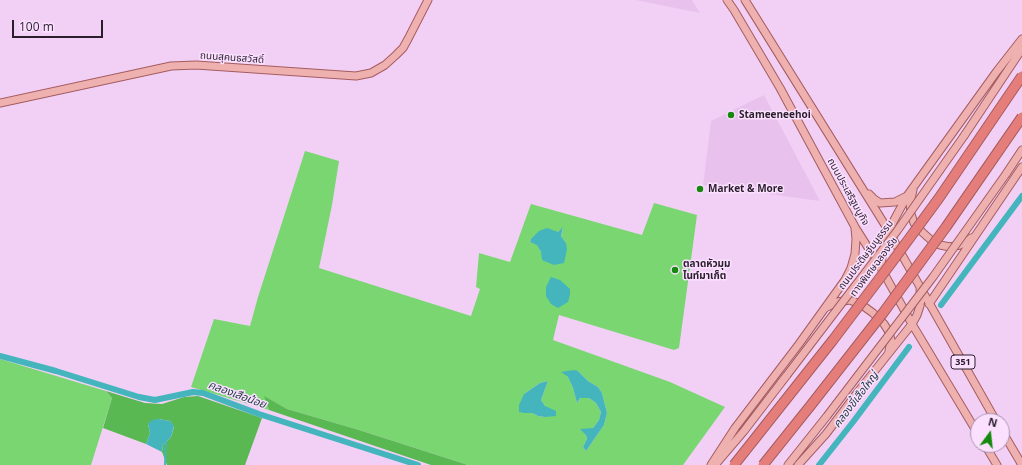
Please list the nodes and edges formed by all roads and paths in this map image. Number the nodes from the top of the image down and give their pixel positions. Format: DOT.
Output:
graph roads {
  1 [pos="428,0"];
  2 [pos="727,0"];
  3 [pos="745,0"];
  4 [pos="1022,39"];
  5 [pos="1022,49"];
  6 [pos="1022,76"];
  7 [pos="0,103"];
  8 [pos="1022,117"];
  9 [pos="1022,150"];
  10 [pos="1022,167"];
  11 [pos="861,186"];
  12 [pos="913,188"];
  13 [pos="907,196"];
  14 [pos="855,227"];
  15 [pos="978,231"];
  16 [pos="889,232"];
  17 [pos="881,268"];
  18 [pos="920,286"];
  19 [pos="929,304"];
  20 [pos="825,308"];
  21 [pos="912,324"];
  22 [pos="888,353"];
  23 [pos="991,413"];
  24 [pos="970,421"];
  25 [pos="1010,445"];
  26 [pos="990,453"];
  27 [pos="711,465"];
  28 [pos="715,465"];
  29 [pos="734,465"];
  30 [pos="763,465"];
  31 [pos="788,465"];
  32 [pos="798,465"];
  33 [pos="997,465"];
  34 [pos="1022,465"];
  1 -- 7 [label="main road, ถนนสุคนธสวัสดิ์"];
  2 -- 14 [label="main road, ถนนประเสริฐมนูกิจ / 351"];
  3 -- 11 [label="main road, ถนนประเสริฐมนูกิจ / 351"];
  4 -- 12 [label="main road"];
  5 -- 28 [label="main road, ถนนประดิษฐ์มนูธรรม, bridge"];
  6 -- 29 [label="highway, ทางพิเศษฉลองรัช, bridge"];
  8 -- 30 [label="highway, bridge"];
  9 -- 31 [label="main road, bridge"];
  10 -- 15 [label="main road"];
  11 -- 13 [label="main road"];
  11 -- 16 [label="main road, ถนนประเสริฐมนูกิจ / 351"];
  12 -- 13 [label="main road"];
  12 -- 15 [label="main road"];
  13 -- 16 [label="main road"];
  14 -- 17 [label="main road, ถนนประเสริฐมนูกิจ / 351"];
  14 -- 20 [label="main road"];
  15 -- 19 [label="main road"];
  16 -- 17 [label="main road"];
  16 -- 18 [label="main road, ถนนประเสริฐมนูกิจ / 351"];
  17 -- 21 [label="main road, ถนนประเสริฐมนูกิจ / 351"];
  18 -- 19 [label="main road, ถนนประเสริฐมนูกิจ / 351"];
  18 -- 21 [label="main road"];
  19 -- 23 [label="main road, ถนนประเสริฐมนูกิจ / 351"];
  20 -- 22 [label="main road"];
  20 -- 27 [label="main road"];
  21 -- 22 [label="main road"];
  21 -- 24 [label="main road, ถนนประเสริฐมนูกิจ / 351"];
  22 -- 32 [label="main road"];
  25 -- 34 [label="main road"];
  26 -- 33 [label="main road"];
}
